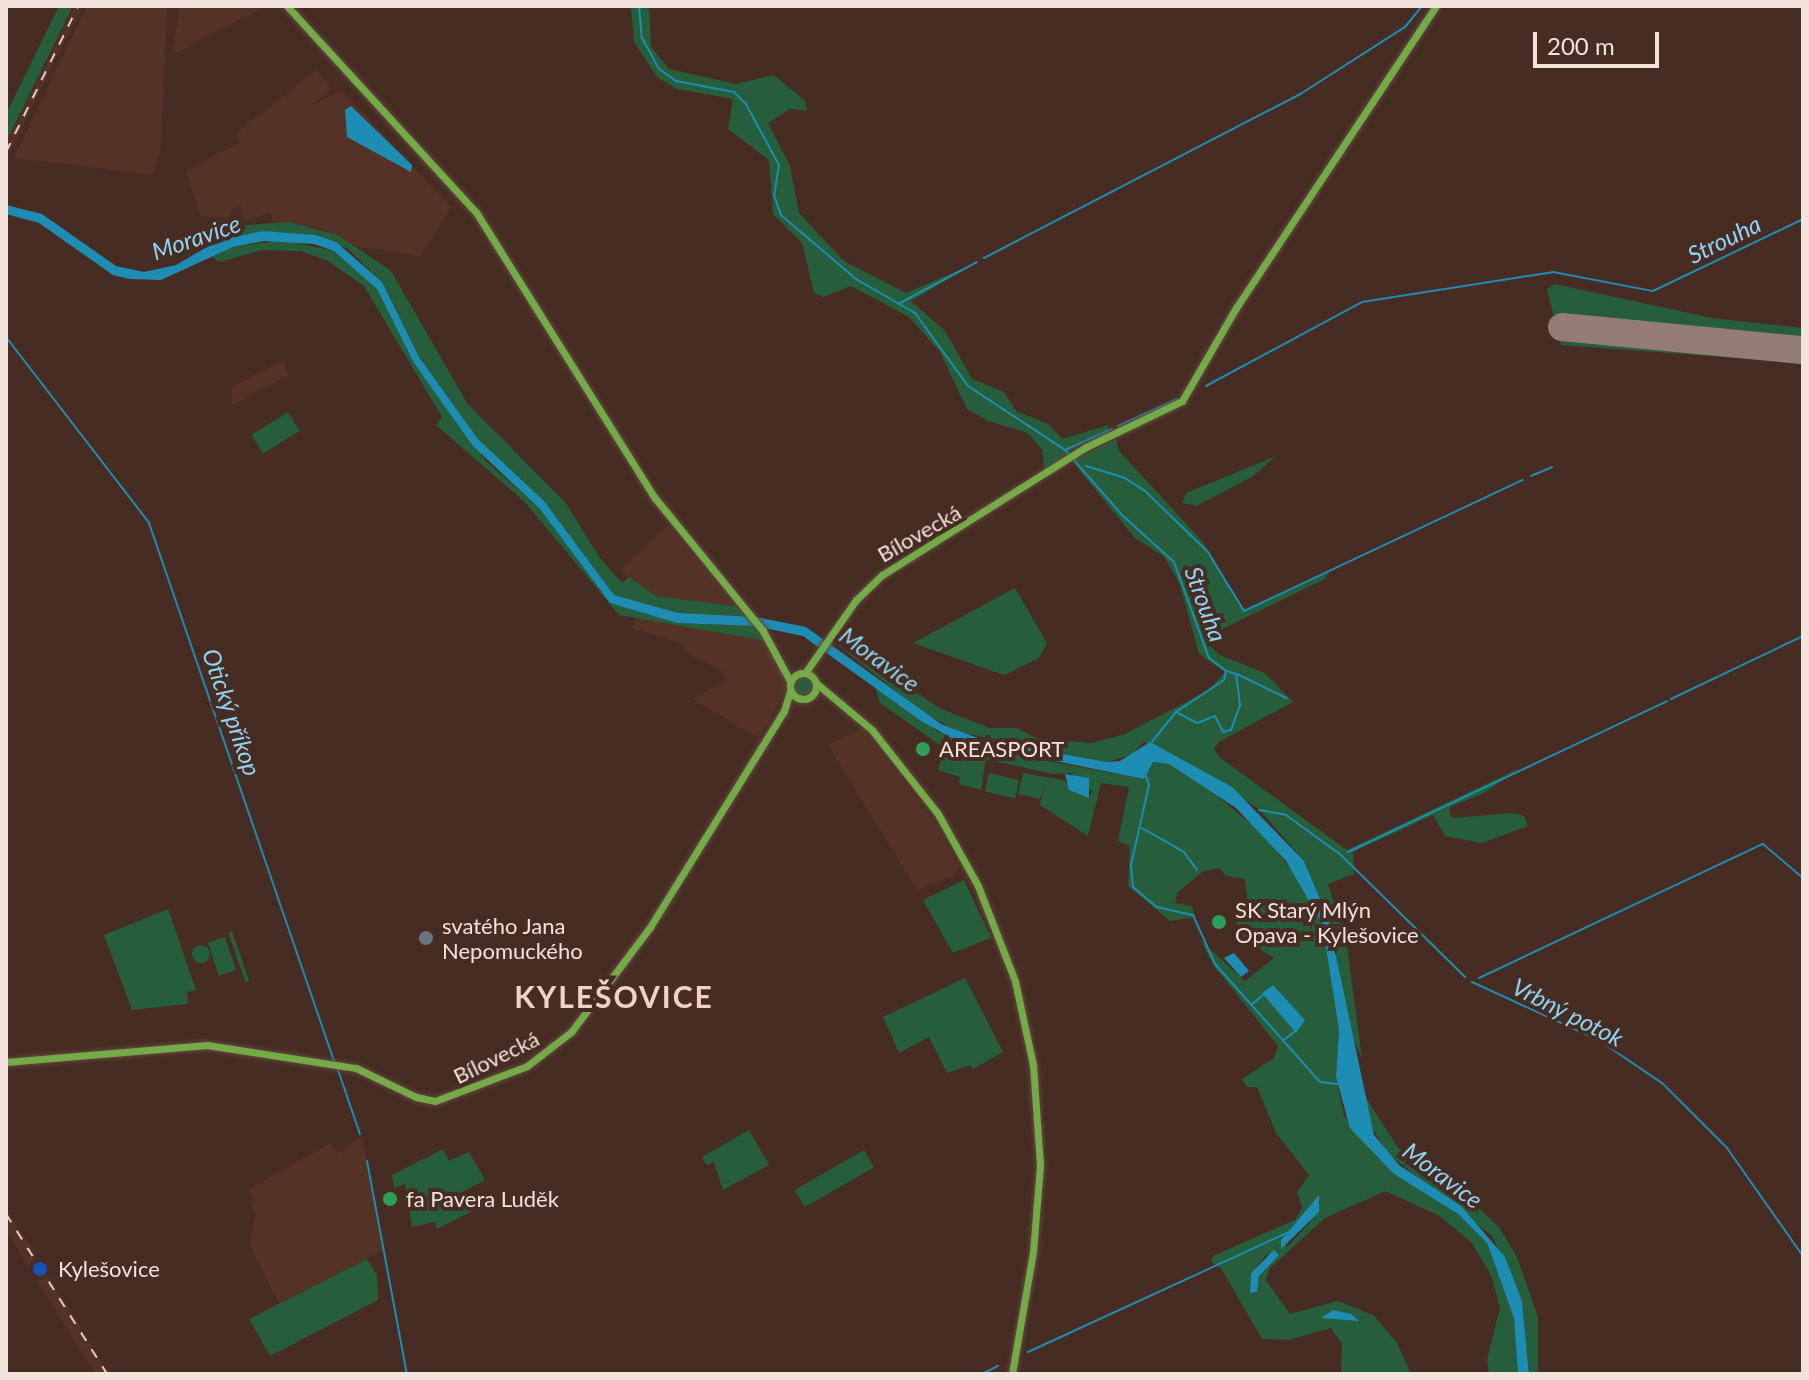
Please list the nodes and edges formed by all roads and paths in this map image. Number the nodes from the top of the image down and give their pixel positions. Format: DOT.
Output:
graph roads {
  1 [pos="287,6"];
  2 [pos="1436,6"];
  3 [pos="772,642"];
  4 [pos="809,676"];
  5 [pos="790,681"];
  6 [pos="790,691"];
  7 [pos="812,696"];
  8 [pos="800,699"];
  9 [pos="837,700"];
  10 [pos="784,711"];
  11 [pos="6,1062"];
  12 [pos="1012,1374"];
  1 -- 3 [label="main road"];
  2 -- 4 [label="main road, Bílovecká"];
  3 -- 4 [label="main road"];
  3 -- 5 [label="main road"];
  4 -- 5 [label="main road"];
  4 -- 7 [label="main road"];
  4 -- 9 [label="main road"];
  5 -- 6 [label="main road, Bílovecká"];
  6 -- 8 [label="main road"];
  6 -- 10 [label="main road, Bílovecká"];
  7 -- 8 [label="main road, Bílovecká"];
  7 -- 9 [label="main road"];
  8 -- 10 [label="main road, Bílovecká"];
  9 -- 12 [label="main road"];
  10 -- 11 [label="main road, Bílovecká"];
}
